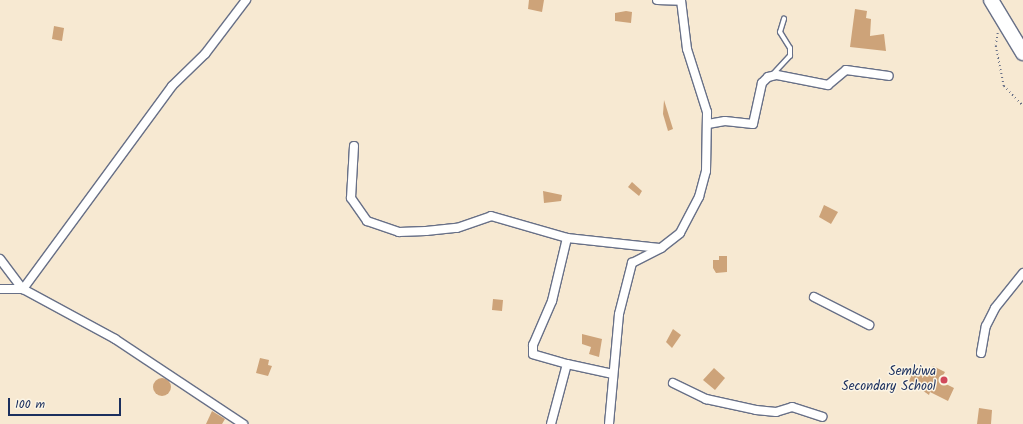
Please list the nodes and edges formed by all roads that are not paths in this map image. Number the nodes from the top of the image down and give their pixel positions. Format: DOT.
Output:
graph roads {
  1 [pos="246,0"];
  2 [pos="657,0"];
  3 [pos="681,0"];
  4 [pos="990,0"];
  5 [pos="784,19"];
  6 [pos="1023,53"];
  7 [pos="772,76"];
  8 [pos="890,76"];
  9 [pos="708,124"];
  10 [pos="354,146"];
  11 [pos="567,238"];
  12 [pos="661,248"];
  13 [pos="0,259"];
  14 [pos="1023,273"];
  15 [pos="0,289"];
  16 [pos="22,289"];
  17 [pos="814,298"];
  18 [pos="869,325"];
  19 [pos="981,353"];
  20 [pos="567,364"];
  21 [pos="613,374"];
  22 [pos="673,383"];
  23 [pos="822,417"];
  24 [pos="243,424"];
  25 [pos="551,424"];
  26 [pos="609,424"];
  1 -- 16 [label="street"];
  2 -- 3 [label="street"];
  3 -- 9 [label="street"];
  4 -- 6 [label="highway"];
  5 -- 7 [label="lane"];
  7 -- 8 [label="street"];
  7 -- 9 [label="street"];
  9 -- 12 [label="street"];
  10 -- 11 [label="street"];
  11 -- 12 [label="street"];
  11 -- 20 [label="street"];
  12 -- 21 [label="street"];
  13 -- 16 [label="street"];
  14 -- 19 [label="street"];
  15 -- 16 [label="street"];
  16 -- 24 [label="street"];
  17 -- 18 [label="street"];
  20 -- 21 [label="street"];
  20 -- 25 [label="street"];
  21 -- 26 [label="street"];
  22 -- 23 [label="street"];
}
